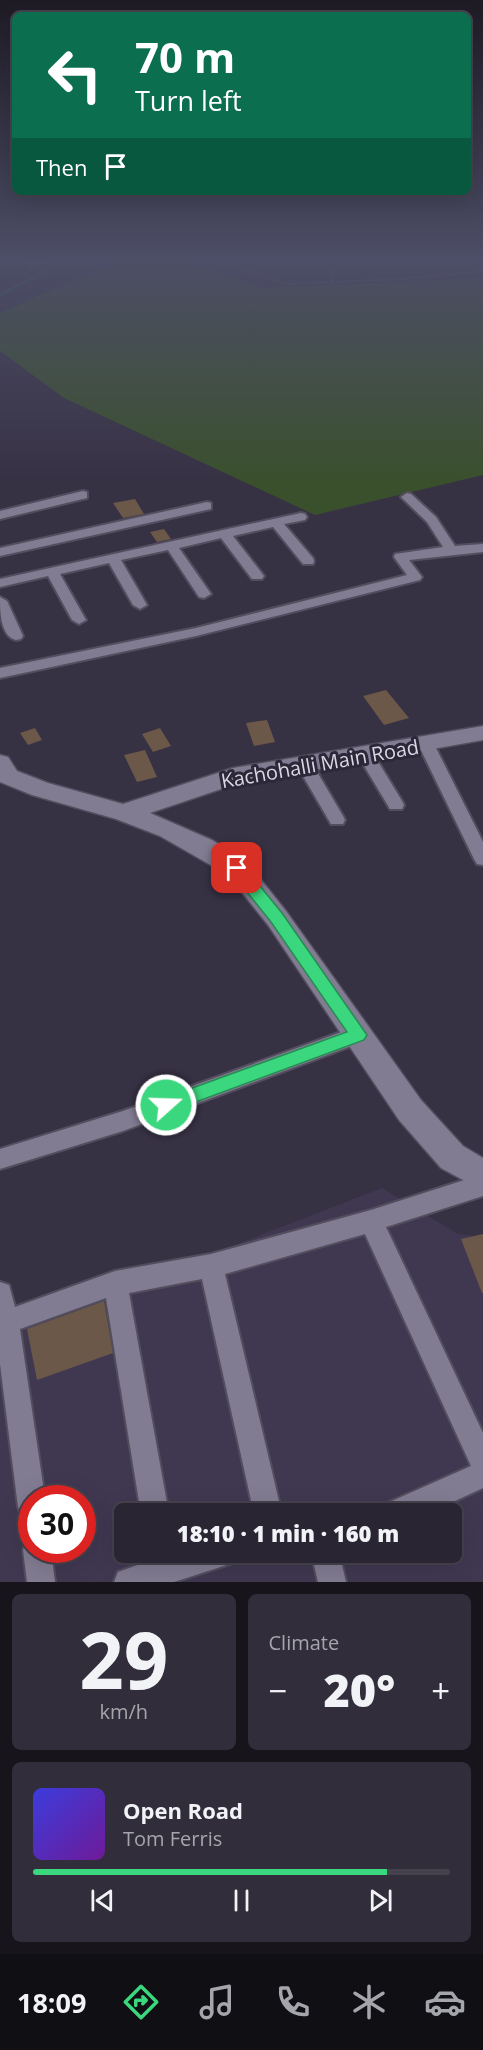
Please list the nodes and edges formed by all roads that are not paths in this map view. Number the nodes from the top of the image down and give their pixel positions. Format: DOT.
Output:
graph roads {
  1 [pos="84,495"];
  2 [pos="406,497"];
  3 [pos="207,506"];
  4 [pos="0,515"];
  5 [pos="301,517"];
  6 [pos="275,522"];
  7 [pos="224,533"];
  8 [pos="171,545"];
  9 [pos="483,548"];
  10 [pos="451,550"];
  11 [pos="0,552"];
  12 [pos="113,558"];
  13 [pos="308,561"];
  14 [pos="52,571"];
  15 [pos="257,576"];
  16 [pos="0,583"];
  17 [pos="204,594"];
  18 [pos="0,601"];
  19 [pos="140,605"];
  20 [pos="80,620"];
  21 [pos="16,636"];
  22 [pos="0,673"];
  23 [pos="483,733"];
  24 [pos="426,744"];
  25 [pos="365,754"];
  26 [pos="304,764"];
  27 [pos="3,773"];
  28 [pos="396,805"];
  29 [pos="124,813"];
  30 [pos="337,820"];
  31 [pos="483,859"];
  32 [pos="358,1035"];
  33 [pos="0,1159"];
  34 [pos="483,1176"];
  35 [pos="483,1185"];
  36 [pos="370,1221"];
  37 [pos="211,1266"];
  38 [pos="115,1283"];
  39 [pos="0,1294"];
  40 [pos="7,1322"];
  41 [pos="483,1463"];
  42 [pos="483,1474"];
  43 [pos="29,1485"];
  44 [pos="153,1503"];
  45 [pos="265,1503"];
  46 [pos="419,1503"];
  47 [pos="39,1563"];
  48 [pos="161,1563"];
  49 [pos="328,1563"];
  50 [pos="41,1582"];
  51 [pos="128,1582"];
  52 [pos="332,1582"];
  1 -- 4 [label="street"];
  2 -- 10 [label="street"];
  3 -- 11 [label="street"];
  5 -- 6 [label="street"];
  6 -- 7 [label="street"];
  6 -- 13 [label="street"];
  7 -- 8 [label="street"];
  7 -- 15 [label="street"];
  8 -- 12 [label="street"];
  8 -- 17 [label="street"];
  9 -- 10 [label="street"];
  10 -- 22 [label="street"];
  12 -- 14 [label="street"];
  12 -- 19 [label="street"];
  14 -- 16 [label="street"];
  14 -- 20 [label="street"];
  18 -- 21 [label="street"];
  23 -- 24 [label="main road, Kachohalli Main Road"];
  24 -- 25 [label="main road, Kachohalli Main Road"];
  24 -- 31 [label="street"];
  25 -- 26 [label="main road, Kachohalli Main Road"];
  25 -- 28 [label="street"];
  26 -- 29 [label="main road, Kachohalli Main Road"];
  26 -- 30 [label="street"];
  27 -- 29 [label="main road"];
  29 -- 32 [label="main road"];
  32 -- 33 [label="street"];
  32 -- 34 [label="main road"];
  35 -- 36 [label="street"];
  36 -- 37 [label="street"];
  36 -- 41 [label="street"];
  37 -- 38 [label="street"];
  37 -- 45 [label="street"];
  38 -- 40 [label="street"];
  38 -- 44 [label="street"];
  39 -- 40 [label="street"];
  40 -- 43 [label="street"];
  42 -- 46 [label="street"];
  47 -- 50 [label="street"];
  48 -- 51 [label="street"];
  49 -- 52 [label="street"];
}
